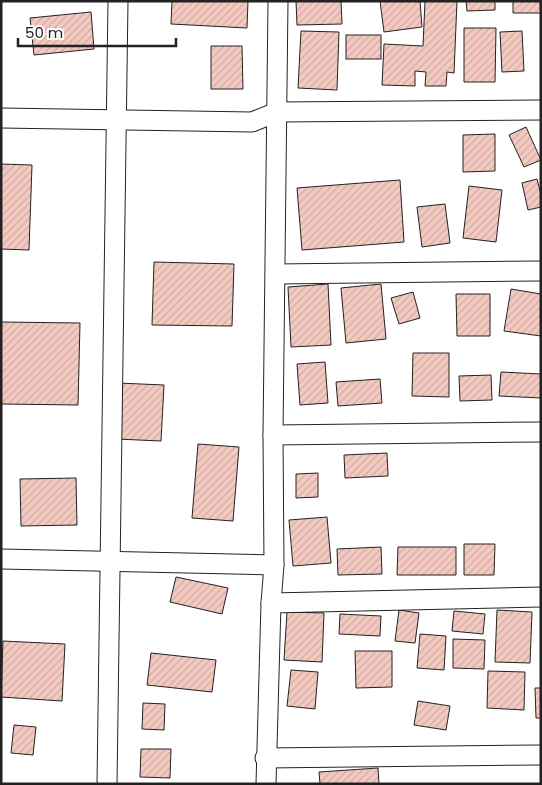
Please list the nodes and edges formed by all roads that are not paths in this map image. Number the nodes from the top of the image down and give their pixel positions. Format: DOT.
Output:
graph roads {
  1 [pos="118,1"];
  2 [pos="278,1"];
  3 [pos="541,110"];
  4 [pos="277,112"];
  5 [pos="1,118"];
  6 [pos="115,120"];
  7 [pos="541,271"];
  8 [pos="276,274"];
  9 [pos="541,432"];
  10 [pos="273,435"];
  11 [pos="1,559"];
  12 [pos="111,561"];
  13 [pos="274,565"];
  14 [pos="541,597"];
  15 [pos="271,603"];
  16 [pos="541,755"];
  17 [pos="265,758"];
  18 [pos="107,784"];
  19 [pos="266,784"];
  1 -- 6 [label="street"];
  2 -- 4 [label="street"];
  3 -- 4 [label="street"];
  4 -- 6 [label="street"];
  4 -- 8 [label="street"];
  5 -- 6 [label="street"];
  6 -- 12 [label="street"];
  7 -- 8 [label="street"];
  8 -- 10 [label="street"];
  9 -- 10 [label="street"];
  10 -- 13 [label="street"];
  11 -- 12 [label="street"];
  12 -- 13 [label="street"];
  12 -- 18 [label="street"];
  13 -- 15 [label="street"];
  14 -- 15 [label="street"];
  15 -- 17 [label="street"];
  16 -- 17 [label="street"];
  17 -- 19 [label="street"];
}
